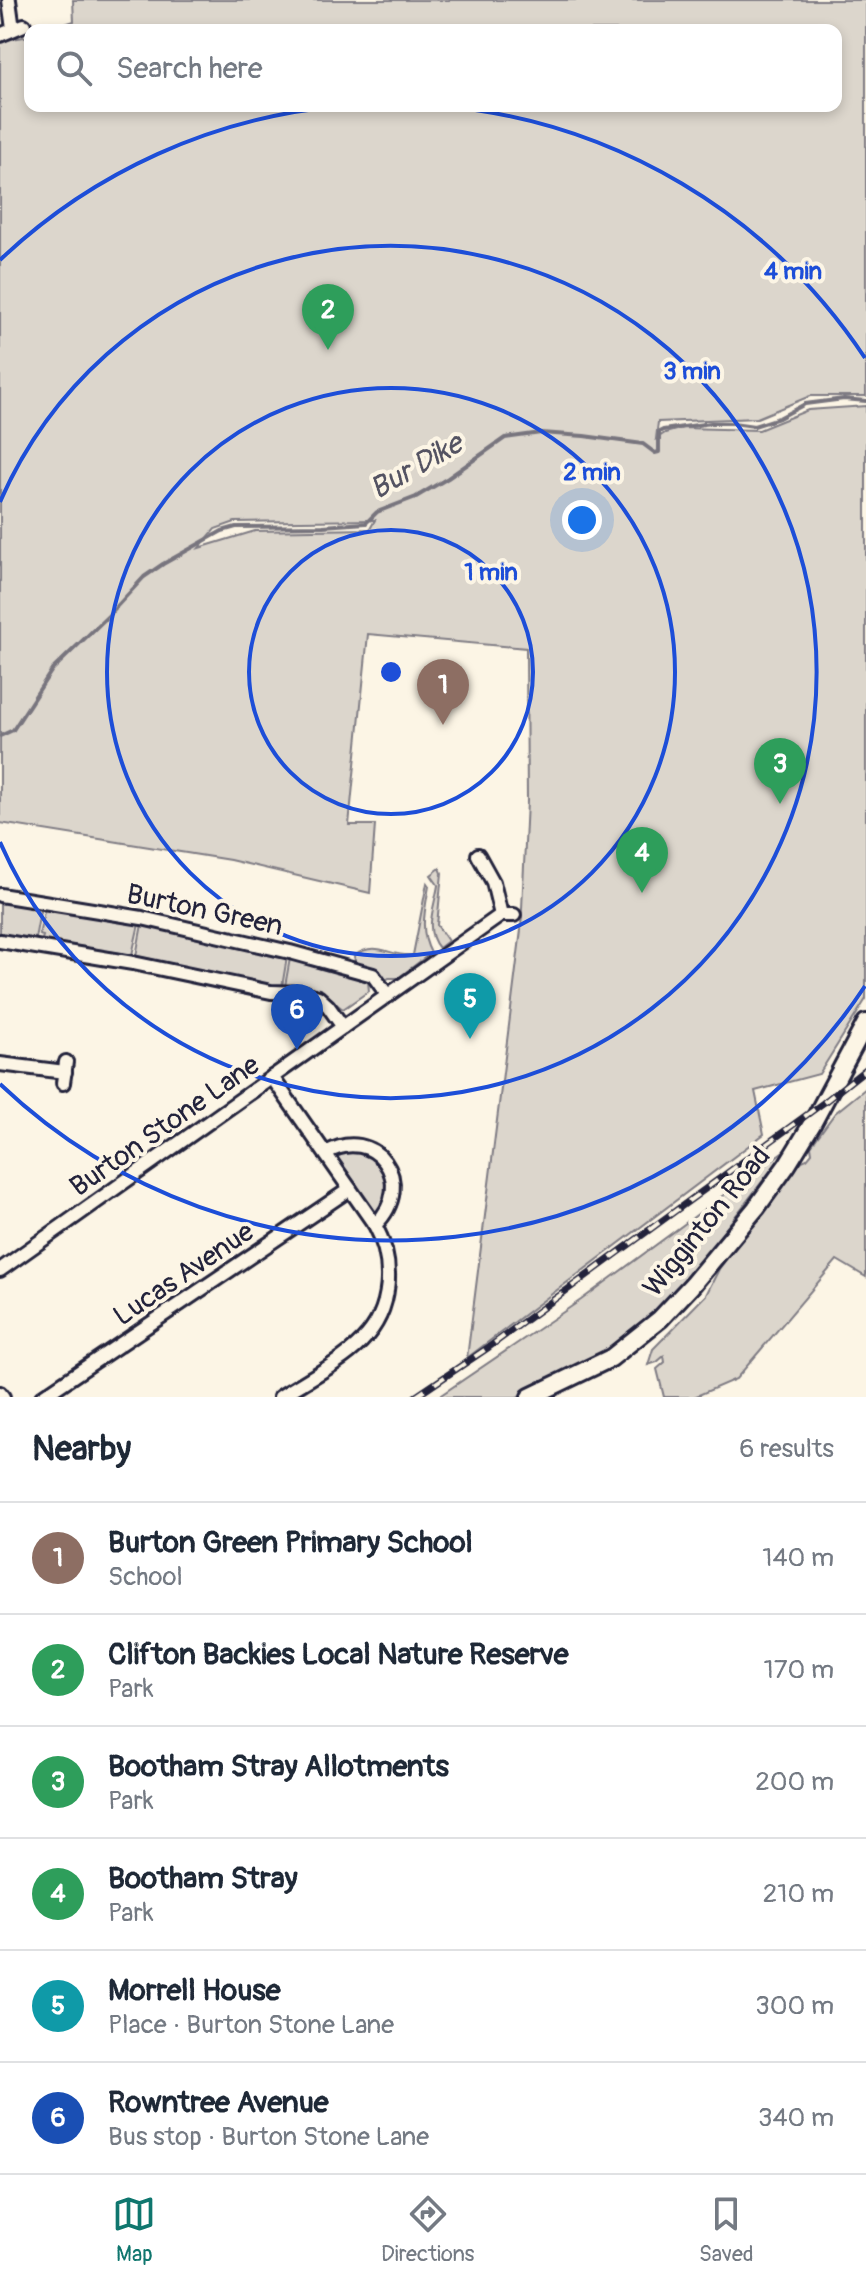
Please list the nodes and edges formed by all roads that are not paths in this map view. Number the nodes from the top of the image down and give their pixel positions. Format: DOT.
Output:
graph roads {
  1 [pos="9,0"];
  2 [pos="0,35"];
  3 [pos="478,855"];
  4 [pos="0,895"];
  5 [pos="0,941"];
  6 [pos="388,996"];
  7 [pos="866,1023"];
  8 [pos="343,1027"];
  9 [pos="0,1064"];
  10 [pos="65,1072"];
  11 [pos="272,1077"];
  12 [pos="326,1153"];
  13 [pos="350,1189"];
  14 [pos="375,1225"];
  15 [pos="0,1270"];
  16 [pos="42,1397"];
  17 [pos="280,1397"];
  18 [pos="530,1397"];
  1 -- 2 [label="street"];
  3 -- 6 [label="street, Burton Stone Lane"];
  4 -- 6 [label="street, Burton Green"];
  5 -- 8 [label="street"];
  6 -- 8 [label="street, Burton Stone Lane"];
  7 -- 18 [label="main road, Wigginton Road"];
  8 -- 11 [label="street, Burton Stone Lane"];
  9 -- 10 [label="street"];
  11 -- 12 [label="street"];
  11 -- 15 [label="street, Burton Stone Lane"];
  12 -- 13 [label="street"];
  12 -- 14 [label="street"];
  13 -- 14 [label="street"];
  13 -- 16 [label="street, Lucas Avenue"];
  14 -- 17 [label="street"];
}
